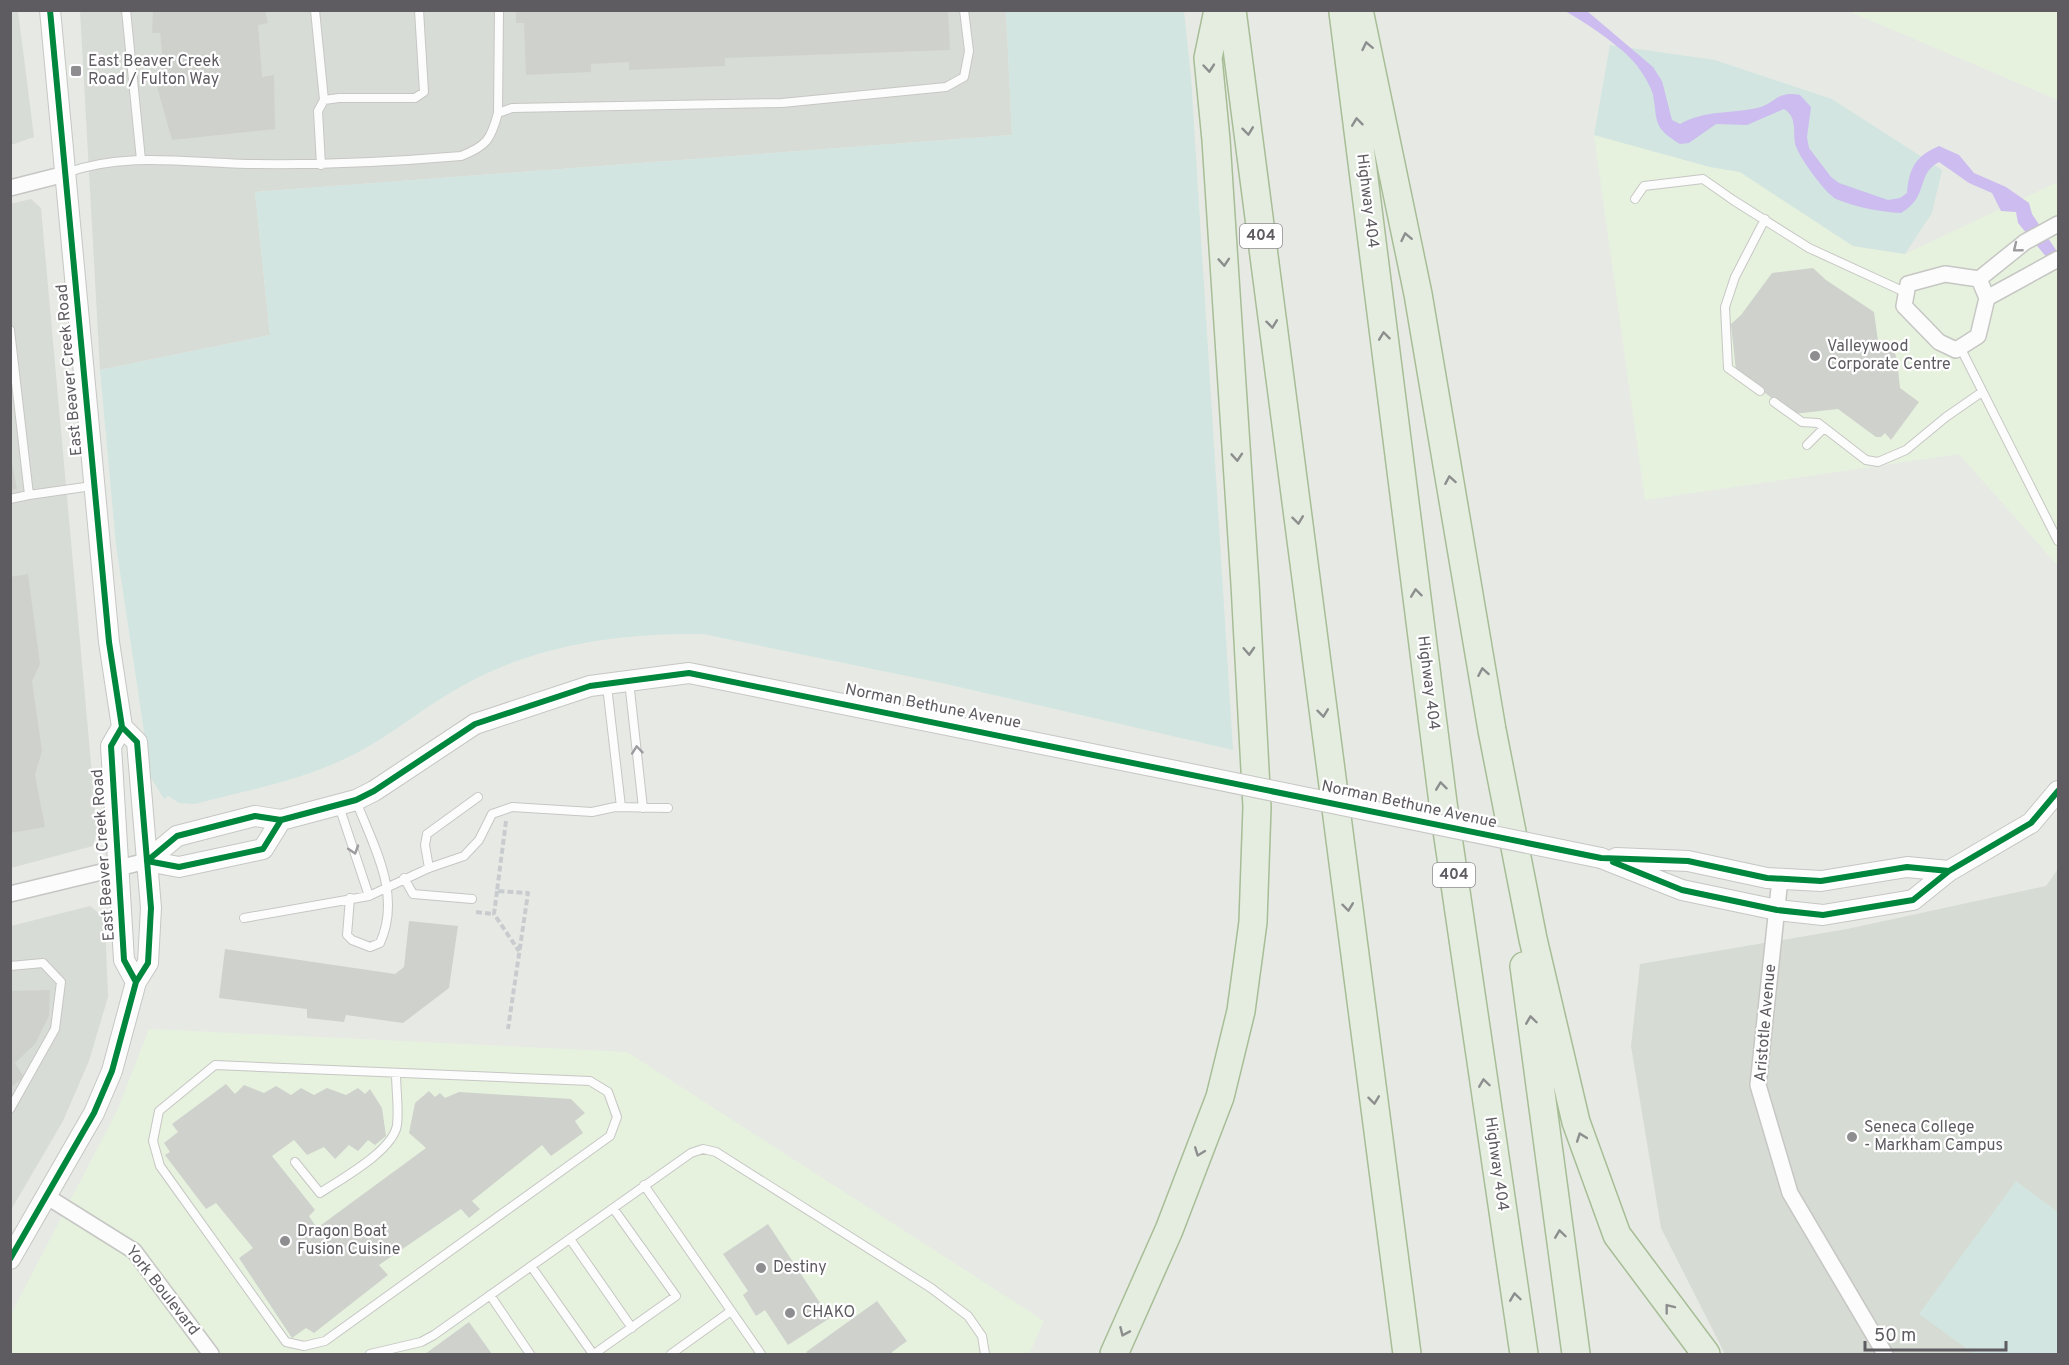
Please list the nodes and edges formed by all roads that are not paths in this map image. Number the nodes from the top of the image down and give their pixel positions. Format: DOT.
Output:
graph roads {
  1 [pos="50,10"];
  2 [pos="126,10"];
  3 [pos="315,10"];
  4 [pos="418,10"];
  5 [pos="499,10"];
  6 [pos="964,10"];
  7 [pos="1218,10"];
  8 [pos="1232,10"];
  9 [pos="1343,10"];
  10 [pos="1359,10"];
  11 [pos="324,100"];
  12 [pos="498,112"];
  13 [pos="141,160"];
  14 [pos="321,165"];
  15 [pos="65,174"];
  16 [pos="10,189"];
  17 [pos="1635,199"];
  18 [pos="1765,219"];
  19 [pos="2058,224"];
  20 [pos="2058,259"];
  21 [pos="1979,279"];
  22 [pos="1906,293"];
  23 [pos="1987,298"];
  24 [pos="10,330"];
  25 [pos="1960,347"];
  26 [pos="1760,390"];
  27 [pos="1982,392"];
  28 [pos="1774,402"];
  29 [pos="1824,428"];
  30 [pos="1807,445"];
  31 [pos="94,485"];
  32 [pos="29,495"];
  33 [pos="10,499"];
  34 [pos="2058,541"];
  35 [pos="629,681"];
  36 [pos="606,684"];
  37 [pos="122,727"];
  38 [pos="1492,730"];
  39 [pos="2058,791"];
  40 [pos="478,796"];
  41 [pos="347,802"];
  42 [pos="621,807"];
  43 [pos="643,808"];
  44 [pos="668,808"];
  45 [pos="281,820"];
  46 [pos="1602,858"];
  47 [pos="147,861"];
  48 [pos="119,867"];
  49 [pos="429,868"];
  50 [pos="1949,871"];
  51 [pos="404,878"];
  52 [pos="1780,879"];
  53 [pos="388,885"];
  54 [pos="10,894"];
  55 [pos="369,896"];
  56 [pos="350,898"];
  57 [pos="472,899"];
  58 [pos="1777,910"];
  59 [pos="244,918"];
  60 [pos="10,966"];
  61 [pos="136,982"];
  62 [pos="396,1073"];
  63 [pos="10,1109"];
  64 [pos="295,1162"];
  65 [pos="644,1185"];
  66 [pos="46,1196"];
  67 [pos="613,1208"];
  68 [pos="570,1239"];
  69 [pos="10,1259"];
  70 [pos="531,1266"];
  71 [pos="490,1295"];
  72 [pos="731,1311"];
  73 [pos="632,1328"];
  74 [pos="211,1354"];
  75 [pos="370,1354"];
  76 [pos="530,1354"];
  77 [pos="594,1354"];
  78 [pos="671,1354"];
  79 [pos="761,1354"];
  80 [pos="985,1354"];
  81 [pos="1114,1354"];
  82 [pos="1407,1354"];
  83 [pos="1524,1354"];
  84 [pos="1576,1354"];
  85 [pos="1706,1354"];
  86 [pos="1885,1354"];
  1 -- 15 [label="street, East Beaver Creek Road"];
  2 -- 13 [label="lane"];
  3 -- 11 [label="lane"];
  4 -- 11 [label="lane"];
  5 -- 12 [label="lane"];
  6 -- 12 [label="lane"];
  7 -- 81 [label="highway, one-way"];
  8 -- 82 [label="highway, 404, one-way"];
  83 -- 9 [label="highway, Highway 404 / 404, one-way"];
  38 -- 10 [label="highway, one-way"];
  11 -- 14 [label="lane"];
  12 -- 14 [label="lane"];
  13 -- 14 [label="lane"];
  13 -- 15 [label="lane"];
  15 -- 16 [label="street"];
  15 -- 31 [label="street, East Beaver Creek Road"];
  17 -- 18 [label="lane"];
  18 -- 22 [label="lane"];
  18 -- 26 [label="lane"];
  19 -- 21 [label="street, one-way"];
  20 -- 23 [label="street"];
  21 -- 22 [label="street"];
  21 -- 23 [label="street"];
  22 -- 25 [label="street"];
  23 -- 25 [label="street"];
  24 -- 32 [label="lane"];
  25 -- 27 [label="lane"];
  27 -- 29 [label="lane"];
  27 -- 34 [label="lane"];
  28 -- 29 [label="lane"];
  29 -- 30 [label="lane"];
  31 -- 32 [label="lane"];
  31 -- 37 [label="street, East Beaver Creek Road"];
  32 -- 33 [label="lane"];
  35 -- 36 [label="street, Norman Bethune Avenue"];
  43 -- 35 [label="lane, one-way"];
  35 -- 46 [label="street, Norman Bethune Avenue, bridge"];
  36 -- 41 [label="street, Norman Bethune Avenue"];
  36 -- 42 [label="lane"];
  37 -- 47 [label="street, East Beaver Creek Road"];
  37 -- 48 [label="street, East Beaver Creek Road"];
  84 -- 38 [label="highway, one-way"];
  85 -- 38 [label="highway, one-way"];
  39 -- 50 [label="street, Norman Bethune Avenue"];
  40 -- 49 [label="lane"];
  41 -- 45 [label="street, Norman Bethune Avenue"];
  41 -- 53 [label="lane"];
  41 -- 55 [label="lane, one-way"];
  42 -- 43 [label="lane"];
  42 -- 49 [label="lane"];
  43 -- 44 [label="lane"];
  45 -- 47 [label="street, Norman Bethune Avenue"];
  45 -- 47 [label="street"];
  46 -- 52 [label="street, Norman Bethune Avenue"];
  46 -- 58 [label="street, Norman Bethune Avenue"];
  47 -- 48 [label="street"];
  47 -- 61 [label="street, East Beaver Creek Road"];
  48 -- 54 [label="street"];
  48 -- 61 [label="street, East Beaver Creek Road"];
  49 -- 51 [label="lane"];
  50 -- 52 [label="street, Norman Bethune Avenue"];
  50 -- 58 [label="street, Norman Bethune Avenue"];
  51 -- 53 [label="lane"];
  51 -- 57 [label="lane"];
  52 -- 58 [label="street, Aristotle Avenue"];
  53 -- 55 [label="lane"];
  53 -- 56 [label="lane"];
  55 -- 56 [label="lane"];
  56 -- 59 [label="lane"];
  58 -- 86 [label="street, Aristotle Avenue"];
  60 -- 63 [label="lane"];
  61 -- 66 [label="street, East Beaver Creek Road"];
  62 -- 62 [label="lane"];
  62 -- 64 [label="lane"];
  65 -- 67 [label="lane"];
  65 -- 72 [label="lane"];
  65 -- 80 [label="lane"];
  66 -- 69 [label="street, East Beaver Creek Road"];
  66 -- 74 [label="street, York Boulevard"];
  67 -- 68 [label="lane"];
  67 -- 73 [label="lane"];
  68 -- 70 [label="lane"];
  68 -- 73 [label="lane"];
  70 -- 71 [label="lane"];
  70 -- 77 [label="lane"];
  71 -- 75 [label="lane"];
  71 -- 76 [label="lane"];
  72 -- 78 [label="lane"];
  72 -- 79 [label="lane"];
  73 -- 77 [label="lane"];
}
